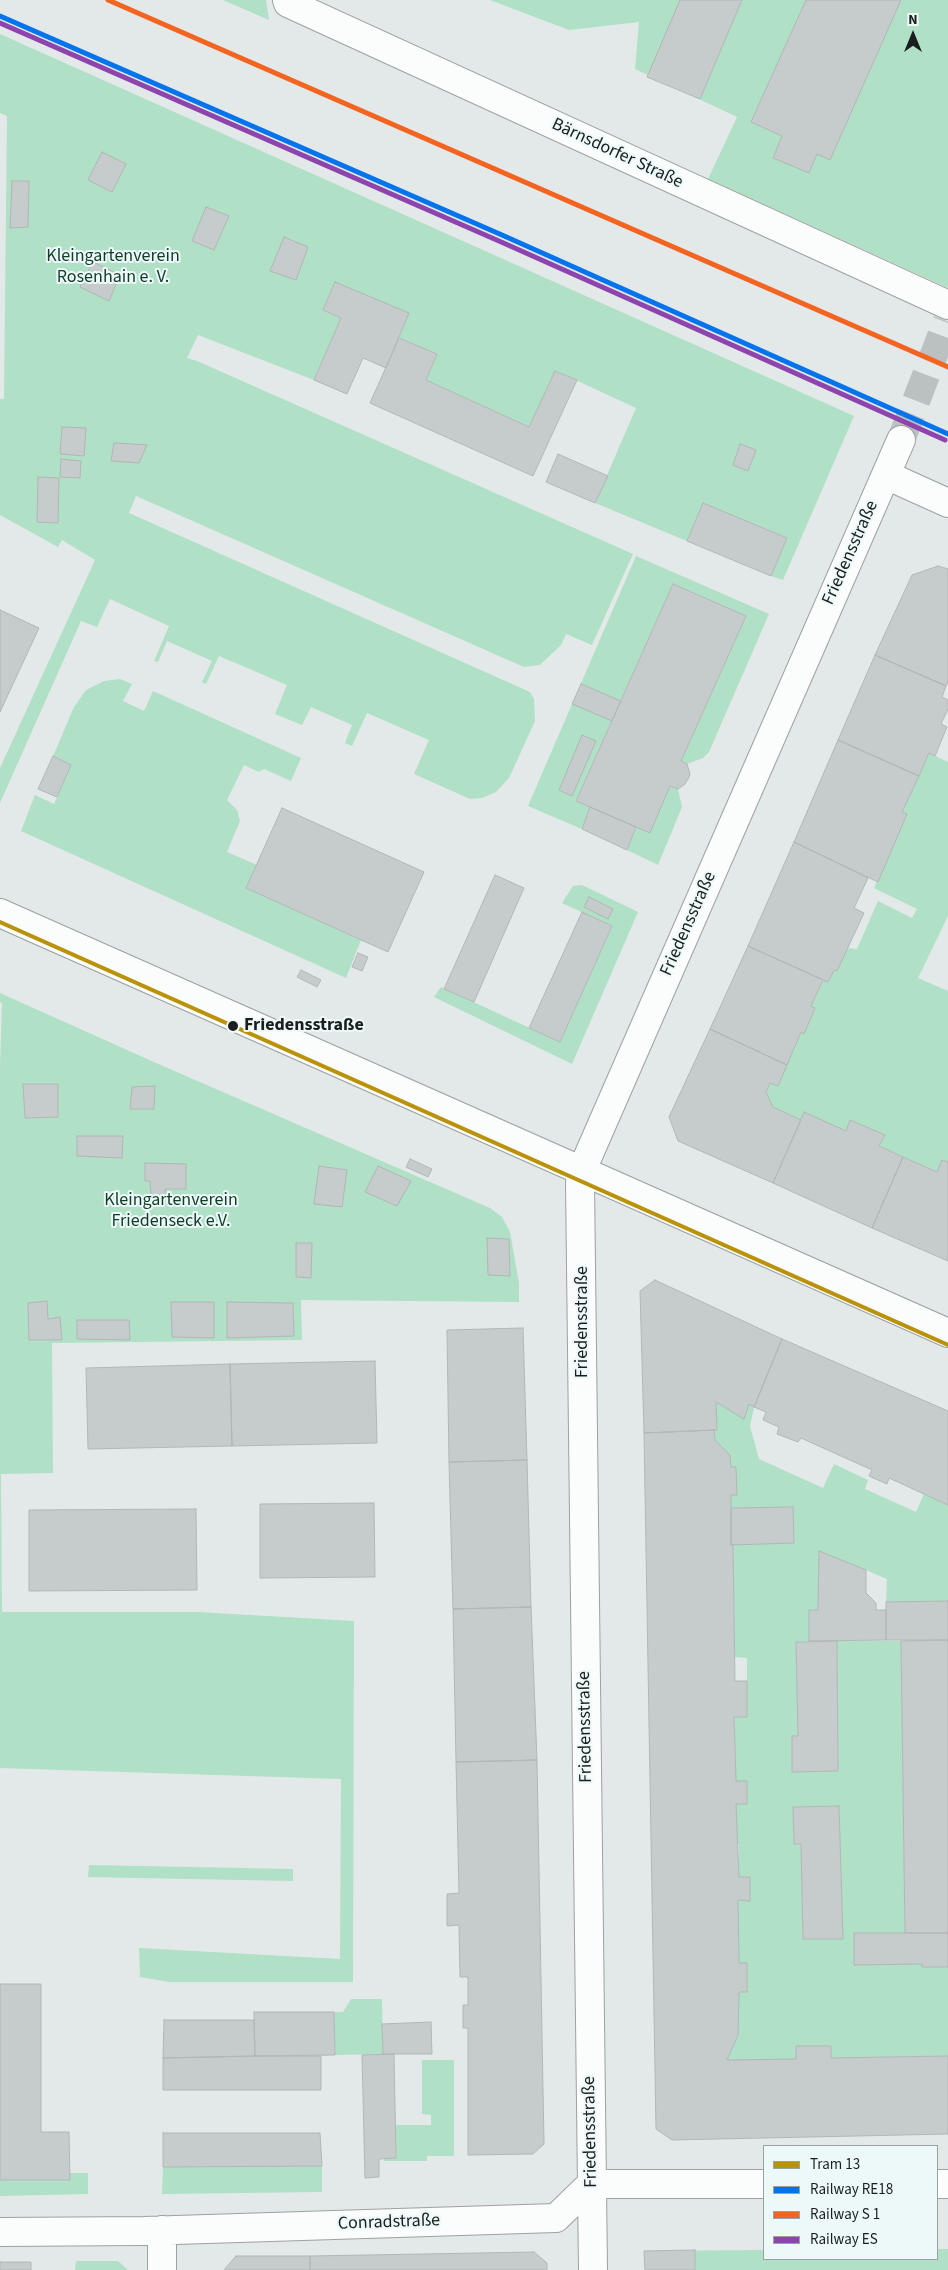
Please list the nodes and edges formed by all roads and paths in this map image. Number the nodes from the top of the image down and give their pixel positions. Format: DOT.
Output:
graph roads {
  1 [pos="287,0"];
  2 [pos="948,305"];
  3 [pos="901,440"];
  4 [pos="886,474"];
  5 [pos="948,503"];
  6 [pos="0,913"];
  7 [pos="582,1170"];
  8 [pos="948,1333"];
  9 [pos="592,2184"];
  10 [pos="763,2184"];
  11 [pos="162,2230"];
  12 [pos="0,2232"];
  13 [pos="162,2270"];
  14 [pos="592,2270"];
  1 -- 2 [label="street, Bärnsdorfer Straße"];
  3 -- 4 [label="street, Friedensstraße"];
  4 -- 5 [label="street"];
  4 -- 7 [label="street, Friedensstraße"];
  6 -- 7 [label="street"];
  7 -- 8 [label="street"];
  7 -- 9 [label="street, Friedensstraße"];
  9 -- 10 [label="street"];
  9 -- 11 [label="street, Conradstraße"];
  9 -- 14 [label="street, Friedensstraße"];
  11 -- 12 [label="street, Conradstraße"];
  11 -- 13 [label="street"];
}
